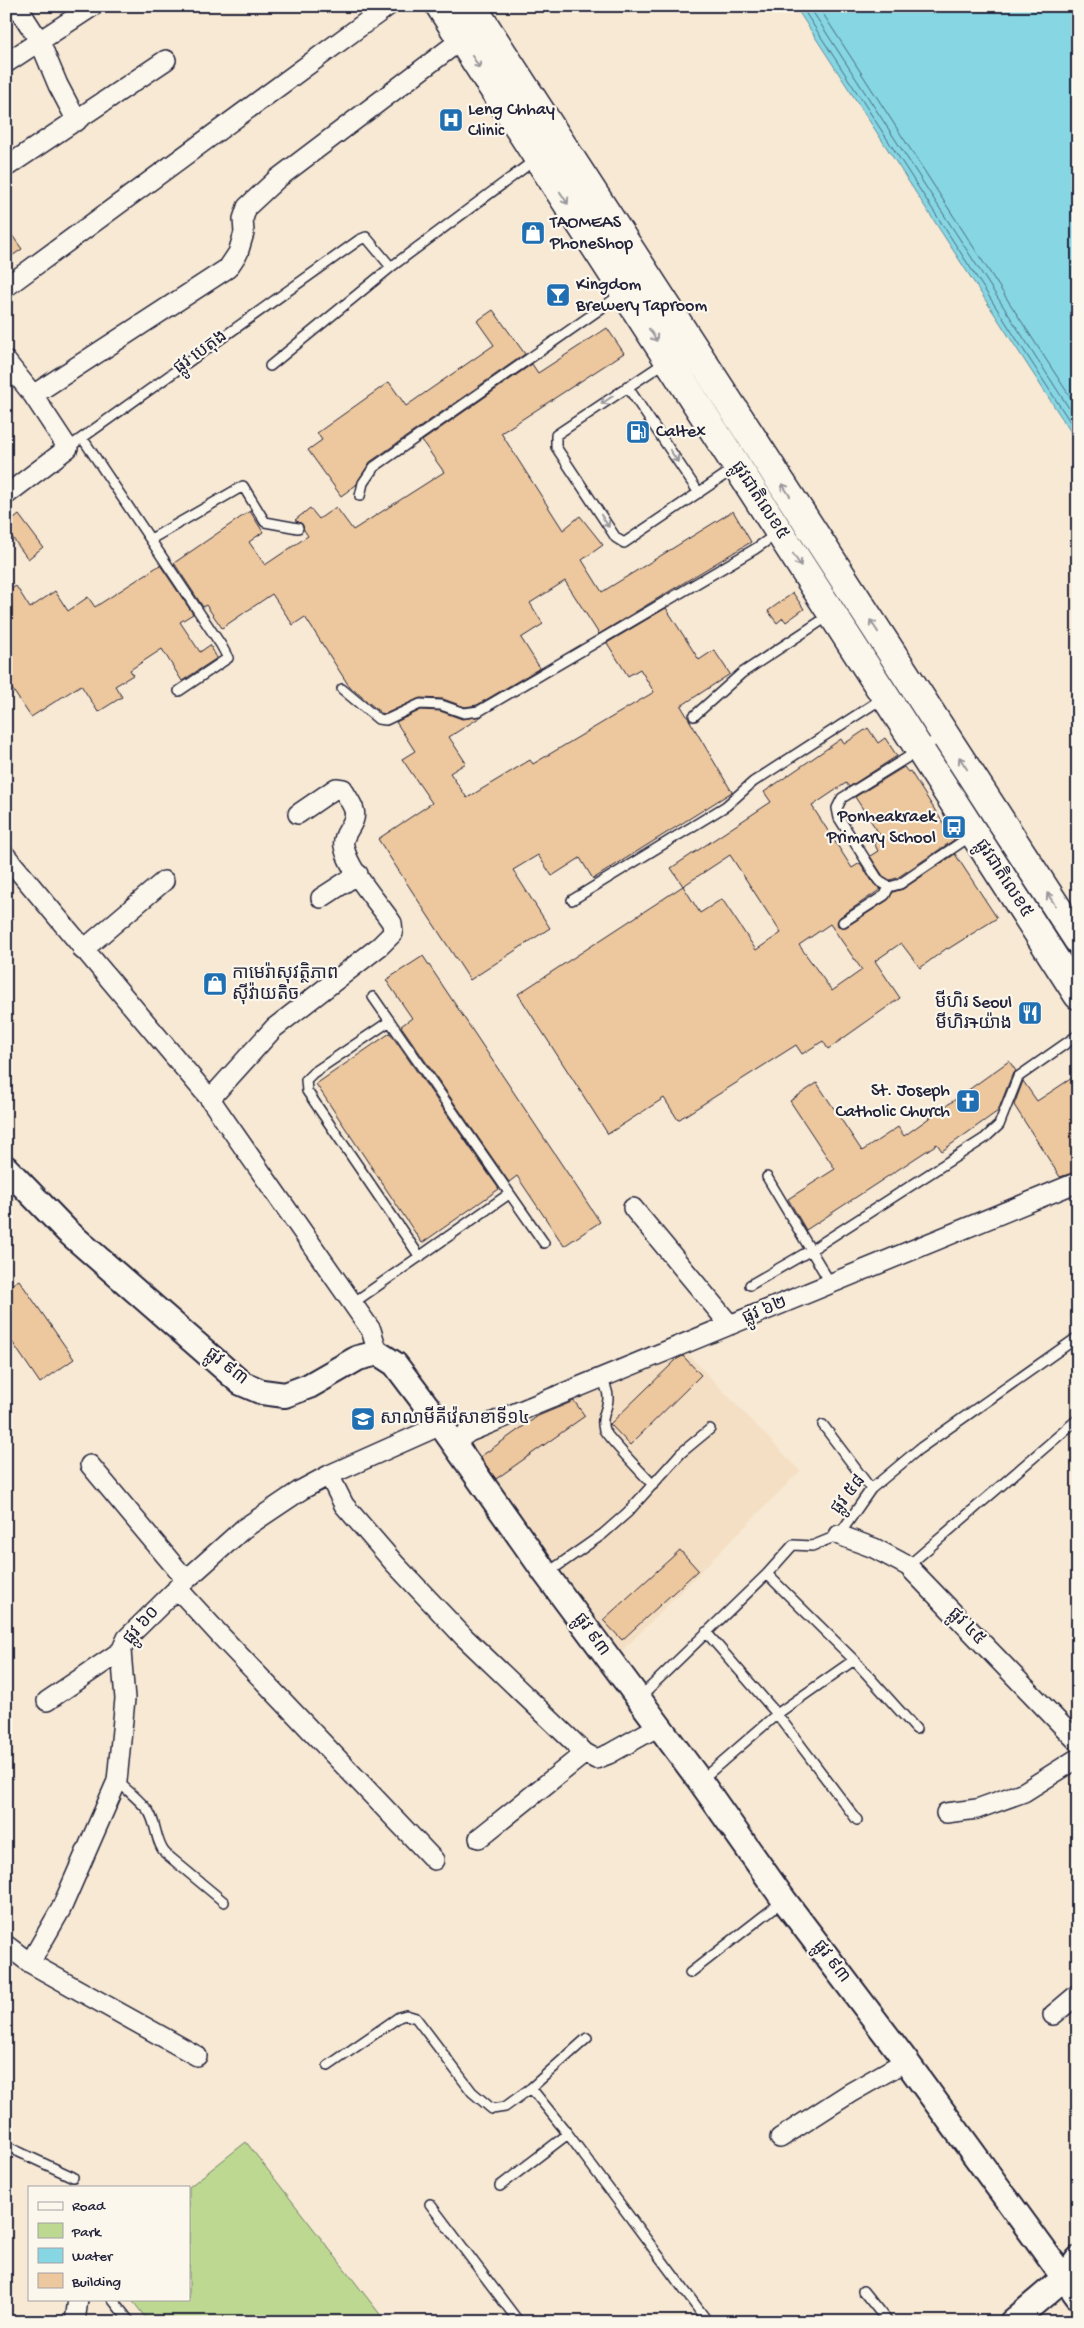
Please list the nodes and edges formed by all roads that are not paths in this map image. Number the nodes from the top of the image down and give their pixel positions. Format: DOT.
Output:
graph roads {
  1 [pos="17,6"];
  2 [pos="93,6"];
  3 [pos="388,6"];
  4 [pos="440,6"];
  5 [pos="472,23"];
  6 [pos="40,42"];
  7 [pos="166,60"];
  8 [pos="6,63"];
  9 [pos="77,121"];
  10 [pos="538,158"];
  11 [pos="6,167"];
  12 [pos="391,267"];
  13 [pos="648,276"];
  14 [pos="6,287"];
  15 [pos="625,292"];
  16 [pos="681,352"];
  17 [pos="6,361"];
  18 [pos="270,366"];
  19 [pos="627,386"];
  20 [pos="33,395"];
  21 [pos="76,443"];
  22 [pos="738,467"];
  23 [pos="699,494"];
  24 [pos="6,495"];
  25 [pos="360,496"];
  26 [pos="791,524"];
  27 [pos="298,528"];
  28 [pos="151,539"];
  29 [pos="832,613"];
  30 [pos="342,689"];
  31 [pos="179,692"];
  32 [pos="885,696"];
  33 [pos="694,716"];
  34 [pos="945,734"];
  35 [pos="920,750"];
  36 [pos="298,814"];
  37 [pos="974,834"];
  38 [pos="6,856"];
  39 [pos="358,874"];
  40 [pos="164,881"];
  41 [pos="889,887"];
  42 [pos="321,898"];
  43 [pos="572,900"];
  44 [pos="843,922"];
  45 [pos="1078,940"];
  46 [pos="83,950"];
  47 [pos="1078,995"];
  48 [pos="373,997"];
  49 [pos="390,1021"];
  50 [pos="1078,1035"];
  51 [pos="210,1099"];
  52 [pos="6,1168"];
  53 [pos="767,1177"];
  54 [pos="1078,1182"];
  55 [pos="509,1194"];
  56 [pos="633,1208"];
  57 [pos="544,1243"];
  58 [pos="811,1250"];
  59 [pos="420,1256"];
  60 [pos="831,1284"];
  61 [pos="750,1285"];
  62 [pos="353,1303"];
  63 [pos="730,1325"];
  64 [pos="1078,1337"];
  65 [pos="378,1353"];
  66 [pos="600,1378"];
  67 [pos="1078,1419"];
  68 [pos="823,1425"];
  69 [pos="710,1429"];
  70 [pos="448,1434"];
  71 [pos="90,1465"];
  72 [pos="329,1475"];
  73 [pos="653,1485"];
  74 [pos="871,1489"];
  75 [pos="838,1535"];
  76 [pos="908,1566"];
  77 [pos="546,1574"];
  78 [pos="767,1574"];
  79 [pos="181,1584"];
  80 [pos="706,1632"];
  81 [pos="121,1651"];
  82 [pos="854,1660"];
  83 [pos="638,1699"];
  84 [pos="47,1701"];
  85 [pos="778,1714"];
  86 [pos="659,1726"];
  87 [pos="916,1729"];
  88 [pos="1078,1742"];
  89 [pos="585,1753"];
  90 [pos="1078,1758"];
  91 [pos="117,1781"];
  92 [pos="700,1781"];
  93 [pos="946,1813"];
  94 [pos="857,1820"];
  95 [pos="479,1838"];
  96 [pos="434,1860"];
  97 [pos="784,1900"];
  98 [pos="224,1902"];
  99 [pos="6,1945"];
  100 [pos="30,1963"];
  101 [pos="690,1973"];
  102 [pos="1078,1994"];
  103 [pos="1053,2015"];
  104 [pos="587,2038"];
  105 [pos="197,2056"];
  106 [pos="906,2061"];
  107 [pos="328,2066"];
  108 [pos="531,2088"];
  109 [pos="568,2134"];
  110 [pos="780,2138"];
  111 [pos="6,2146"];
  112 [pos="73,2177"];
  113 [pos="500,2186"];
  114 [pos="430,2204"];
  115 [pos="1078,2259"];
  116 [pos="1071,2288"];
  117 [pos="863,2291"];
  118 [pos="78,2300"];
  119 [pos="113,2300"];
  120 [pos="76,2322"];
  121 [pos="130,2322"];
  122 [pos="518,2322"];
  123 [pos="708,2322"];
  124 [pos="888,2322"];
  125 [pos="1012,2322"];
  1 -- 6 [label="street"];
  2 -- 6 [label="street"];
  3 -- 14 [label="street"];
  4 -- 5 [label="highway, ផ្លូវជាតិលេខ៥"];
  5 -- 10 [label="highway, ផ្លូវជាតិលេខ៥, one-way"];
  5 -- 13 [label="highway, ផ្លូវជាតិលេខ៥"];
  5 -- 20 [label="street"];
  6 -- 8 [label="street"];
  6 -- 9 [label="street"];
  7 -- 9 [label="street"];
  9 -- 11 [label="street"];
  10 -- 12 [label="lane"];
  10 -- 15 [label="highway, ផ្លូវជាតិលេខ៥, one-way"];
  12 -- 18 [label="lane"];
  12 -- 21 [label="lane, ផ្លូវ បេតុង"];
  13 -- 15 [label="lane"];
  13 -- 16 [label="highway, ផ្លូវជាតិលេខ៥"];
  15 -- 16 [label="highway, ផ្លូវជាតិលេខ៥, one-way"];
  15 -- 25 [label="lane"];
  16 -- 19 [label="lane"];
  16 -- 22 [label="highway, ផ្លូវជាតិលេខ៥"];
  26 -- 16 [label="highway, ផ្លូវជាតិលេខ៥, one-way"];
  17 -- 20 [label="street"];
  19 -- 23 [label="lane, one-way"];
  19 -- 23 [label="lane, one-way"];
  20 -- 21 [label="street"];
  21 -- 24 [label="street, ផ្លូវ បេតុង"];
  21 -- 28 [label="lane"];
  22 -- 23 [label="lane"];
  22 -- 26 [label="highway, ផ្លូវជាតិលេខ៥"];
  26 -- 29 [label="highway, ផ្លូវជាតិលេខ៥, one-way"];
  26 -- 30 [label="lane"];
  34 -- 26 [label="highway, ផ្លូវជាតិលេខ៥, one-way"];
  27 -- 28 [label="lane"];
  28 -- 31 [label="lane"];
  29 -- 32 [label="highway, ផ្លូវជាតិលេខ៥"];
  29 -- 33 [label="lane"];
  32 -- 35 [label="highway, ផ្លូវជាតិលេខ៥"];
  32 -- 43 [label="lane"];
  34 -- 35 [label="lane"];
  45 -- 34 [label="highway, ផ្លូវជាតិលេខ៥, one-way"];
  35 -- 37 [label="highway, ផ្លូវជាតិលេខ៥"];
  35 -- 41 [label="lane"];
  36 -- 39 [label="street"];
  37 -- 41 [label="lane"];
  37 -- 47 [label="highway, ផ្លូវជាតិលេខ៥"];
  38 -- 46 [label="street"];
  39 -- 42 [label="street"];
  39 -- 51 [label="street"];
  40 -- 46 [label="street"];
  41 -- 44 [label="lane"];
  46 -- 51 [label="street"];
  48 -- 49 [label="lane"];
  49 -- 55 [label="lane"];
  49 -- 59 [label="lane"];
  50 -- 58 [label="lane"];
  51 -- 62 [label="street"];
  52 -- 65 [label="street, ផ្លូវ ៩៣"];
  53 -- 58 [label="lane"];
  54 -- 60 [label="street, ផ្លូវ ៦២"];
  55 -- 57 [label="lane"];
  55 -- 59 [label="lane"];
  56 -- 63 [label="street"];
  58 -- 60 [label="lane"];
  58 -- 61 [label="lane"];
  59 -- 62 [label="lane"];
  60 -- 63 [label="street, ផ្លូវ ៦២"];
  62 -- 65 [label="street"];
  63 -- 66 [label="street, ផ្លូវ ៦២"];
  64 -- 74 [label="lane, ផ្លូវ ៥៨"];
  65 -- 70 [label="street, ផ្លូវ ៩៣"];
  66 -- 70 [label="street, ផ្លូវ ៦២"];
  66 -- 73 [label="lane"];
  67 -- 76 [label="lane"];
  68 -- 74 [label="lane"];
  69 -- 73 [label="lane"];
  70 -- 72 [label="street, ផ្លូវ ៦០"];
  70 -- 77 [label="street, ផ្លូវ ៩៣"];
  71 -- 79 [label="street"];
  72 -- 79 [label="street, ផ្លូវ ៦០"];
  72 -- 89 [label="street"];
  73 -- 77 [label="lane"];
  74 -- 75 [label="lane, ផ្លូវ ៥៨"];
  75 -- 76 [label="street, ផ្លូវ ៤៥"];
  75 -- 78 [label="lane, ផ្លូវ ៥៨"];
  76 -- 88 [label="street, ផ្លូវ ៤៥"];
  77 -- 83 [label="street, ផ្លូវ ៩៣"];
  78 -- 80 [label="lane, ផ្លូវ ៥៨"];
  78 -- 82 [label="lane"];
  79 -- 81 [label="street, ផ្លូវ ៦០"];
  79 -- 96 [label="street"];
  80 -- 83 [label="lane, ផ្លូវ ៥៨"];
  80 -- 85 [label="lane"];
  81 -- 84 [label="street"];
  81 -- 91 [label="street, ផ្លូវ ៦០"];
  82 -- 85 [label="lane"];
  82 -- 87 [label="lane"];
  83 -- 86 [label="street, ផ្លូវ ៩៣"];
  85 -- 92 [label="lane"];
  85 -- 94 [label="lane"];
  86 -- 89 [label="street"];
  86 -- 92 [label="street, ផ្លូវ ៩៣"];
  89 -- 95 [label="street"];
  90 -- 93 [label="street"];
  91 -- 98 [label="lane"];
  91 -- 100 [label="street, ផ្លូវ ៦០"];
  92 -- 97 [label="street, ផ្លូវ ៩៣"];
  97 -- 101 [label="lane"];
  97 -- 106 [label="street, ផ្លូវ ៩៣"];
  99 -- 100 [label="street"];
  100 -- 105 [label="street"];
  102 -- 103 [label="street"];
  104 -- 108 [label="lane"];
  106 -- 110 [label="street"];
  106 -- 116 [label="street, ផ្លូវ ៩៣"];
  107 -- 108 [label="lane"];
  108 -- 109 [label="lane"];
  109 -- 113 [label="lane"];
  109 -- 123 [label="lane"];
  111 -- 112 [label="lane"];
  114 -- 122 [label="lane"];
  115 -- 116 [label="street"];
  116 -- 125 [label="street"];
  117 -- 124 [label="lane"];
  118 -- 120 [label="street"];
  119 -- 121 [label="lane"];
}
